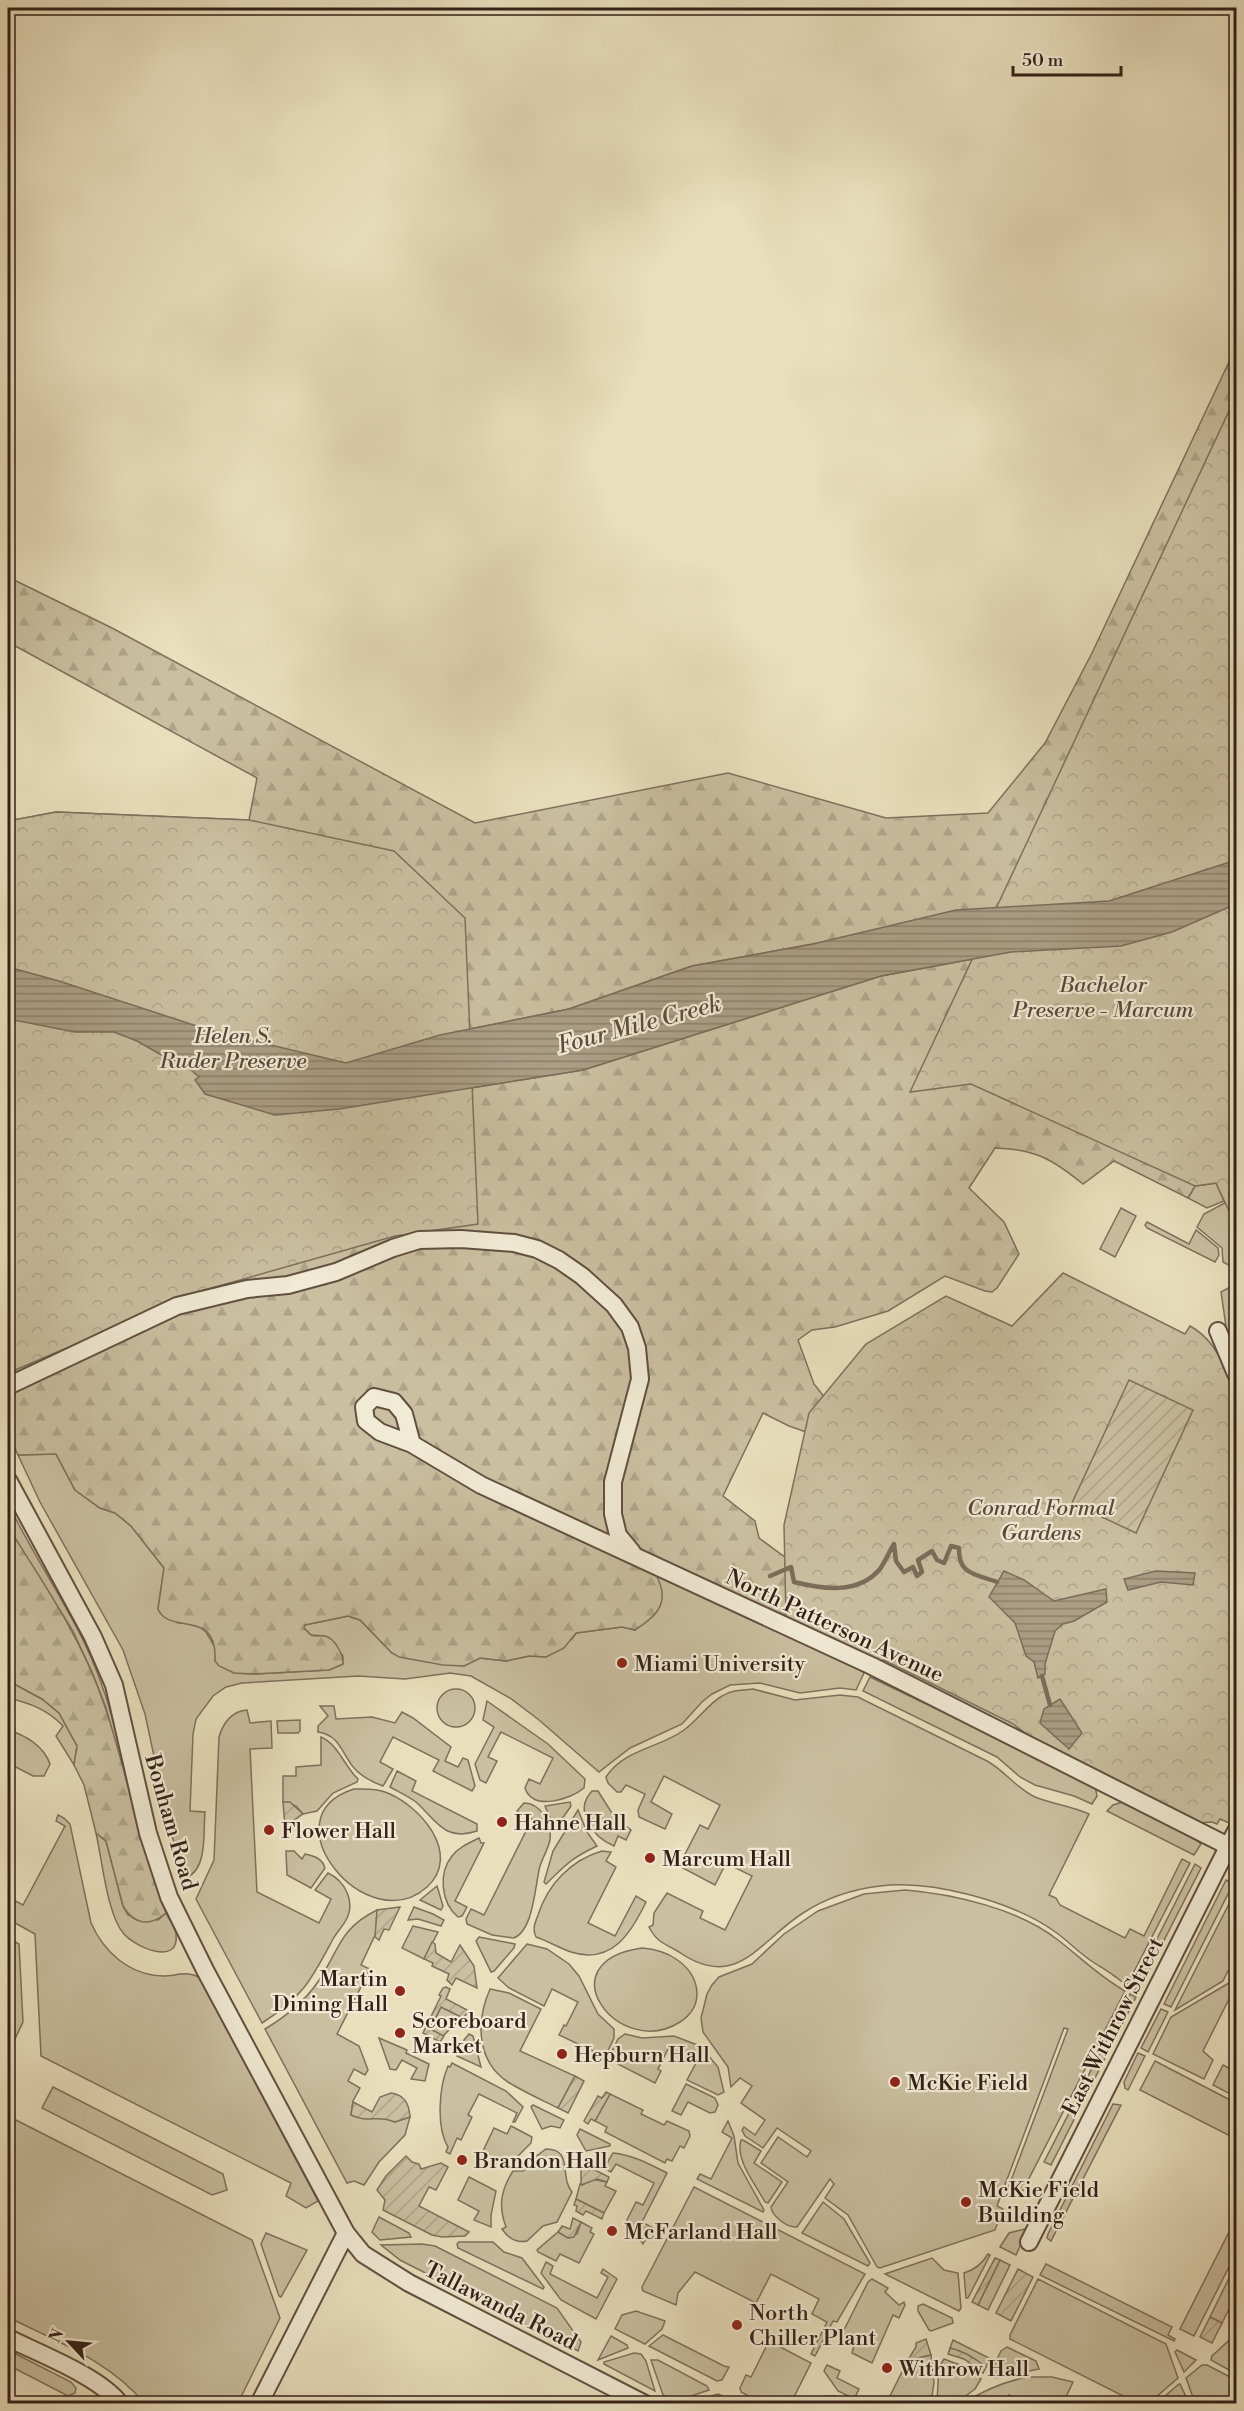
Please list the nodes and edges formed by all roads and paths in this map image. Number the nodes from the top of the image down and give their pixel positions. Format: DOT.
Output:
graph roads {
  1 [pos="1218,1331"];
  2 [pos="1236,1374"];
  3 [pos="8,1386"];
  4 [pos="412,1444"];
  5 [pos="8,1480"];
  6 [pos="634,1555"];
  7 [pos="1236,1831"];
  8 [pos="1232,1848"];
  9 [pos="346,2233"];
  10 [pos="1029,2242"];
  11 [pos="8,2337"];
  12 [pos="120,2403"];
  13 [pos="259,2403"];
  14 [pos="645,2403"];
  1 -- 2 [label="street"];
  3 -- 6 [label="street"];
  4 -- 6 [label="street, North Patterson Avenue"];
  5 -- 9 [label="street, Bonham Road"];
  6 -- 8 [label="street, North Patterson Avenue"];
  7 -- 8 [label="street, East Withrow Street"];
  8 -- 10 [label="street, East Withrow Street"];
  9 -- 13 [label="street"];
  9 -- 14 [label="street, Tallawanda Road"];
  11 -- 12 [label="street"];
}
